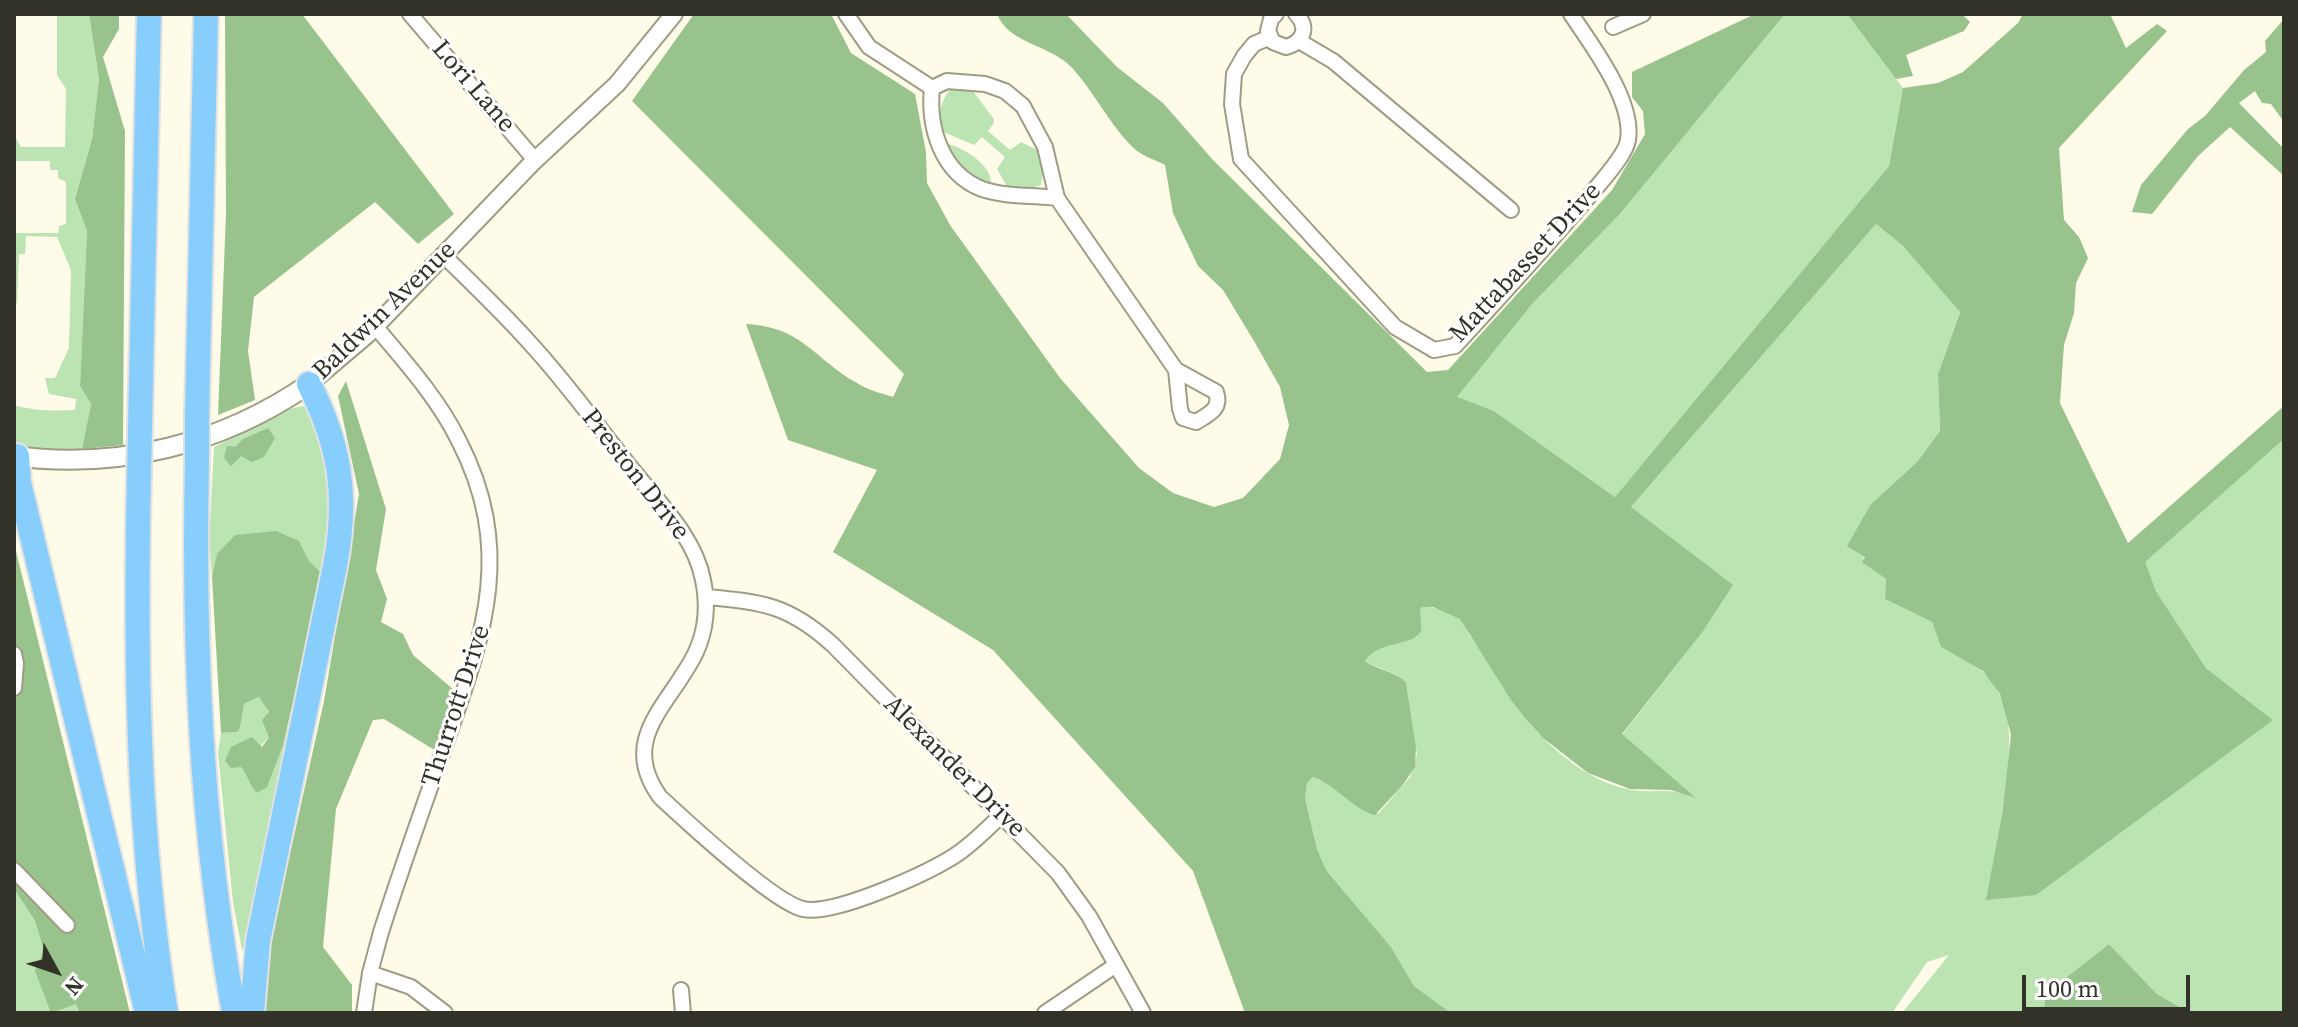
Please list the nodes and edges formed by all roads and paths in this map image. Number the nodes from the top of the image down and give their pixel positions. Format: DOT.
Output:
graph roads {
  1 [pos="149,14"];
  2 [pos="206,14"];
  3 [pos="410,14"];
  4 [pos="674,14"];
  5 [pos="846,14"];
  6 [pos="1276,14"];
  7 [pos="1318,14"];
  8 [pos="1571,14"];
  9 [pos="1643,14"];
  10 [pos="1300,18"];
  11 [pos="1613,27"];
  12 [pos="1270,37"];
  13 [pos="1299,41"];
  14 [pos="932,88"];
  15 [pos="535,160"];
  16 [pos="1057,198"];
  17 [pos="1511,210"];
  18 [pos="444,256"];
  19 [pos="375,326"];
  20 [pos="1176,370"];
  21 [pos="309,384"];
  22 [pos="16,456"];
  23 [pos="706,597"];
  24 [pos="14,654"];
  25 [pos="14,688"];
  26 [pos="1002,815"];
  27 [pos="14,870"];
  28 [pos="67,925"];
  29 [pos="1116,965"];
  30 [pos="370,973"];
  31 [pos="681,990"];
  32 [pos="147,1013"];
  33 [pos="166,1013"];
  34 [pos="234,1013"];
  35 [pos="252,1013"];
  36 [pos="364,1013"];
  37 [pos="445,1013"];
  38 [pos="683,1013"];
  39 [pos="1045,1013"];
  40 [pos="1143,1013"];
  1 -- 33 [label="highway, bridge"];
  2 -- 34 [label="highway, bridge"];
  3 -- 15 [label="street, Lori Lane"];
  4 -- 15 [label="street, Baldwin Avenue"];
  5 -- 14 [label="street"];
  6 -- 12 [label="street"];
  7 -- 10 [label="street"];
  8 -- 12 [label="street, Mattabasset Drive"];
  9 -- 11 [label="street"];
  10 -- 13 [label="street"];
  12 -- 13 [label="street, Mattabasset Drive"];
  13 -- 17 [label="street, Mattabasset Drive"];
  14 -- 16 [label="street"];
  14 -- 16 [label="street"];
  15 -- 18 [label="street, Baldwin Avenue"];
  16 -- 20 [label="street"];
  18 -- 19 [label="street, Baldwin Avenue"];
  18 -- 23 [label="street, Preston Drive"];
  19 -- 21 [label="street, Baldwin Avenue"];
  19 -- 30 [label="street, Thurrott Drive"];
  21 -- 22 [label="main road, Baldwin Avenue"];
  21 -- 35 [label="highway"];
  22 -- 32 [label="highway"];
  23 -- 26 [label="street, Alexander Drive"];
  23 -- 26 [label="street, Preston Drive"];
  24 -- 25 [label="street"];
  26 -- 29 [label="street, Alexander Drive"];
  27 -- 28 [label="street"];
  29 -- 39 [label="street"];
  29 -- 40 [label="street, Alexander Drive"];
  30 -- 36 [label="street, Thurrott Drive"];
  30 -- 37 [label="street"];
  31 -- 38 [label="street"];
}
